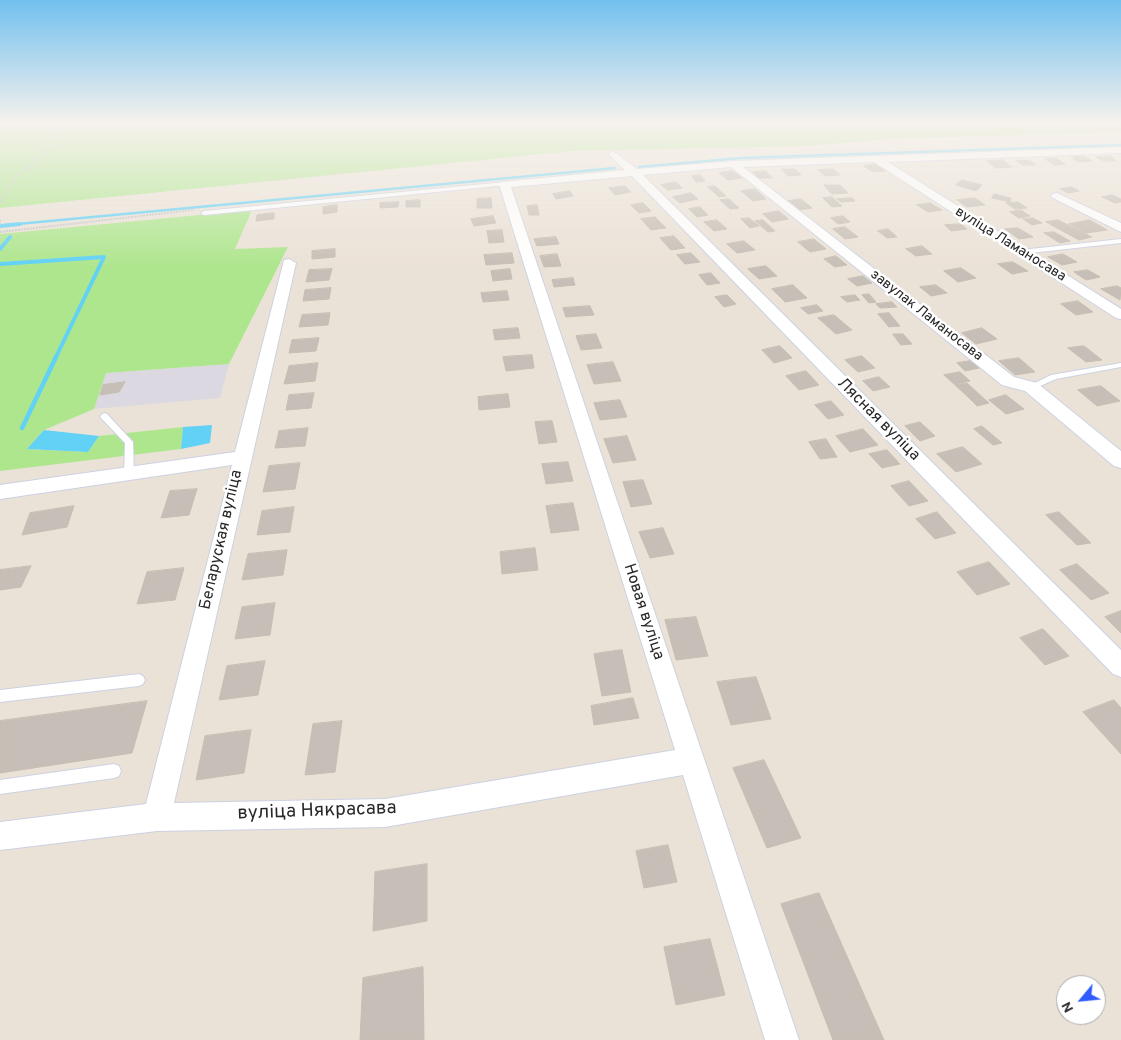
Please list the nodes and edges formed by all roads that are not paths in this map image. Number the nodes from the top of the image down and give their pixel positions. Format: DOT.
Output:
graph roads {
  1 [pos="632,171"];
  2 [pos="670,171"];
  3 [pos="741,171"];
  4 [pos="894,171"];
  5 [pos="636,174"];
  6 [pos="506,184"];
  7 [pos="1057,196"];
  8 [pos="204,213"];
  9 [pos="1121,228"];
  10 [pos="1121,241"];
  11 [pos="1021,252"];
  12 [pos="289,263"];
  13 [pos="1121,315"];
  14 [pos="1121,365"];
  15 [pos="1031,387"];
  16 [pos="104,416"];
  17 [pos="242,457"];
  18 [pos="1121,461"];
  19 [pos="129,474"];
  20 [pos="0,492"];
  21 [pos="1121,666"];
  22 [pos="139,680"];
  23 [pos="0,696"];
  24 [pos="691,760"];
  25 [pos="114,771"];
  26 [pos="0,786"];
  27 [pos="157,817"];
  28 [pos="0,836"];
  29 [pos="782,1040"];
  1 -- 5 [label="street, Лясная вуліца"];
  2 -- 5 [label="street"];
  3 -- 15 [label="street, завулак Ламаносава"];
  4 -- 11 [label="street, вуліца Ламаносава"];
  5 -- 6 [label="street"];
  5 -- 21 [label="street, Лясная вуліца"];
  6 -- 8 [label="lane"];
  6 -- 24 [label="street, Новая вуліца"];
  7 -- 9 [label="street"];
  10 -- 11 [label="lane"];
  11 -- 13 [label="street, вуліца Ламаносава"];
  12 -- 17 [label="street, Беларуская вуліца"];
  14 -- 15 [label="lane"];
  15 -- 18 [label="street, завулак Ламаносава"];
  16 -- 19 [label="lane"];
  17 -- 19 [label="street"];
  17 -- 27 [label="street, Беларуская вуліца"];
  19 -- 20 [label="street"];
  22 -- 23 [label="lane"];
  24 -- 27 [label="street, вуліца Някрасава"];
  24 -- 29 [label="street, Новая вуліца"];
  25 -- 26 [label="lane"];
  27 -- 28 [label="street, вуліца Някрасава"];
}
